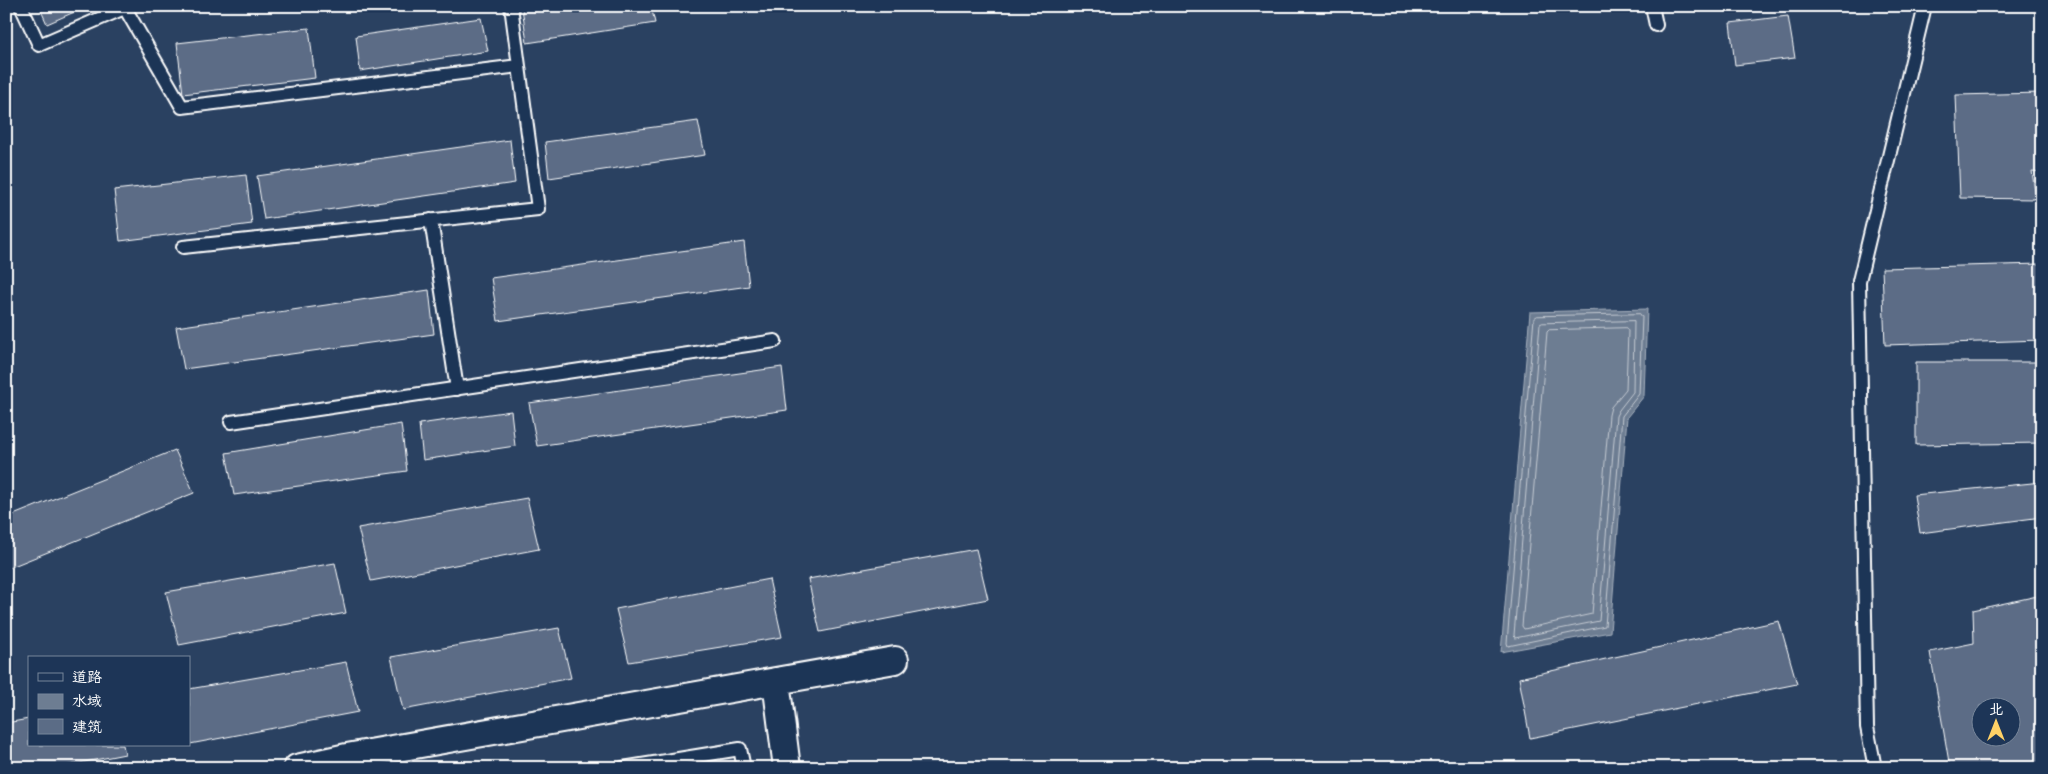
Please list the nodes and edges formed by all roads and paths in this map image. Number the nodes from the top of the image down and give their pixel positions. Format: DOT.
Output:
graph roads {
  1 [pos="21,6"];
  2 [pos="511,6"];
  3 [pos="1652,6"];
  4 [pos="1925,6"];
  5 [pos="127,7"];
  6 [pos="1656,25"];
  7 [pos="519,66"];
  8 [pos="431,220"];
  9 [pos="183,247"];
  10 [pos="775,341"];
  11 [pos="458,389"];
  12 [pos="231,422"];
  13 [pos="895,660"];
  14 [pos="776,681"];
  15 [pos="297,768"];
  16 [pos="623,768"];
  17 [pos="744,768"];
  18 [pos="787,768"];
  19 [pos="1875,768"];
  1 -- 5 [label="lane"];
  2 -- 7 [label="lane"];
  3 -- 6 [label="lane"];
  4 -- 19 [label="lane"];
  5 -- 7 [label="lane"];
  7 -- 8 [label="lane"];
  8 -- 9 [label="lane"];
  8 -- 11 [label="lane"];
  10 -- 11 [label="lane"];
  11 -- 12 [label="lane"];
  13 -- 14 [label="street"];
  14 -- 15 [label="street"];
  14 -- 18 [label="street"];
  16 -- 17 [label="lane"];
}
